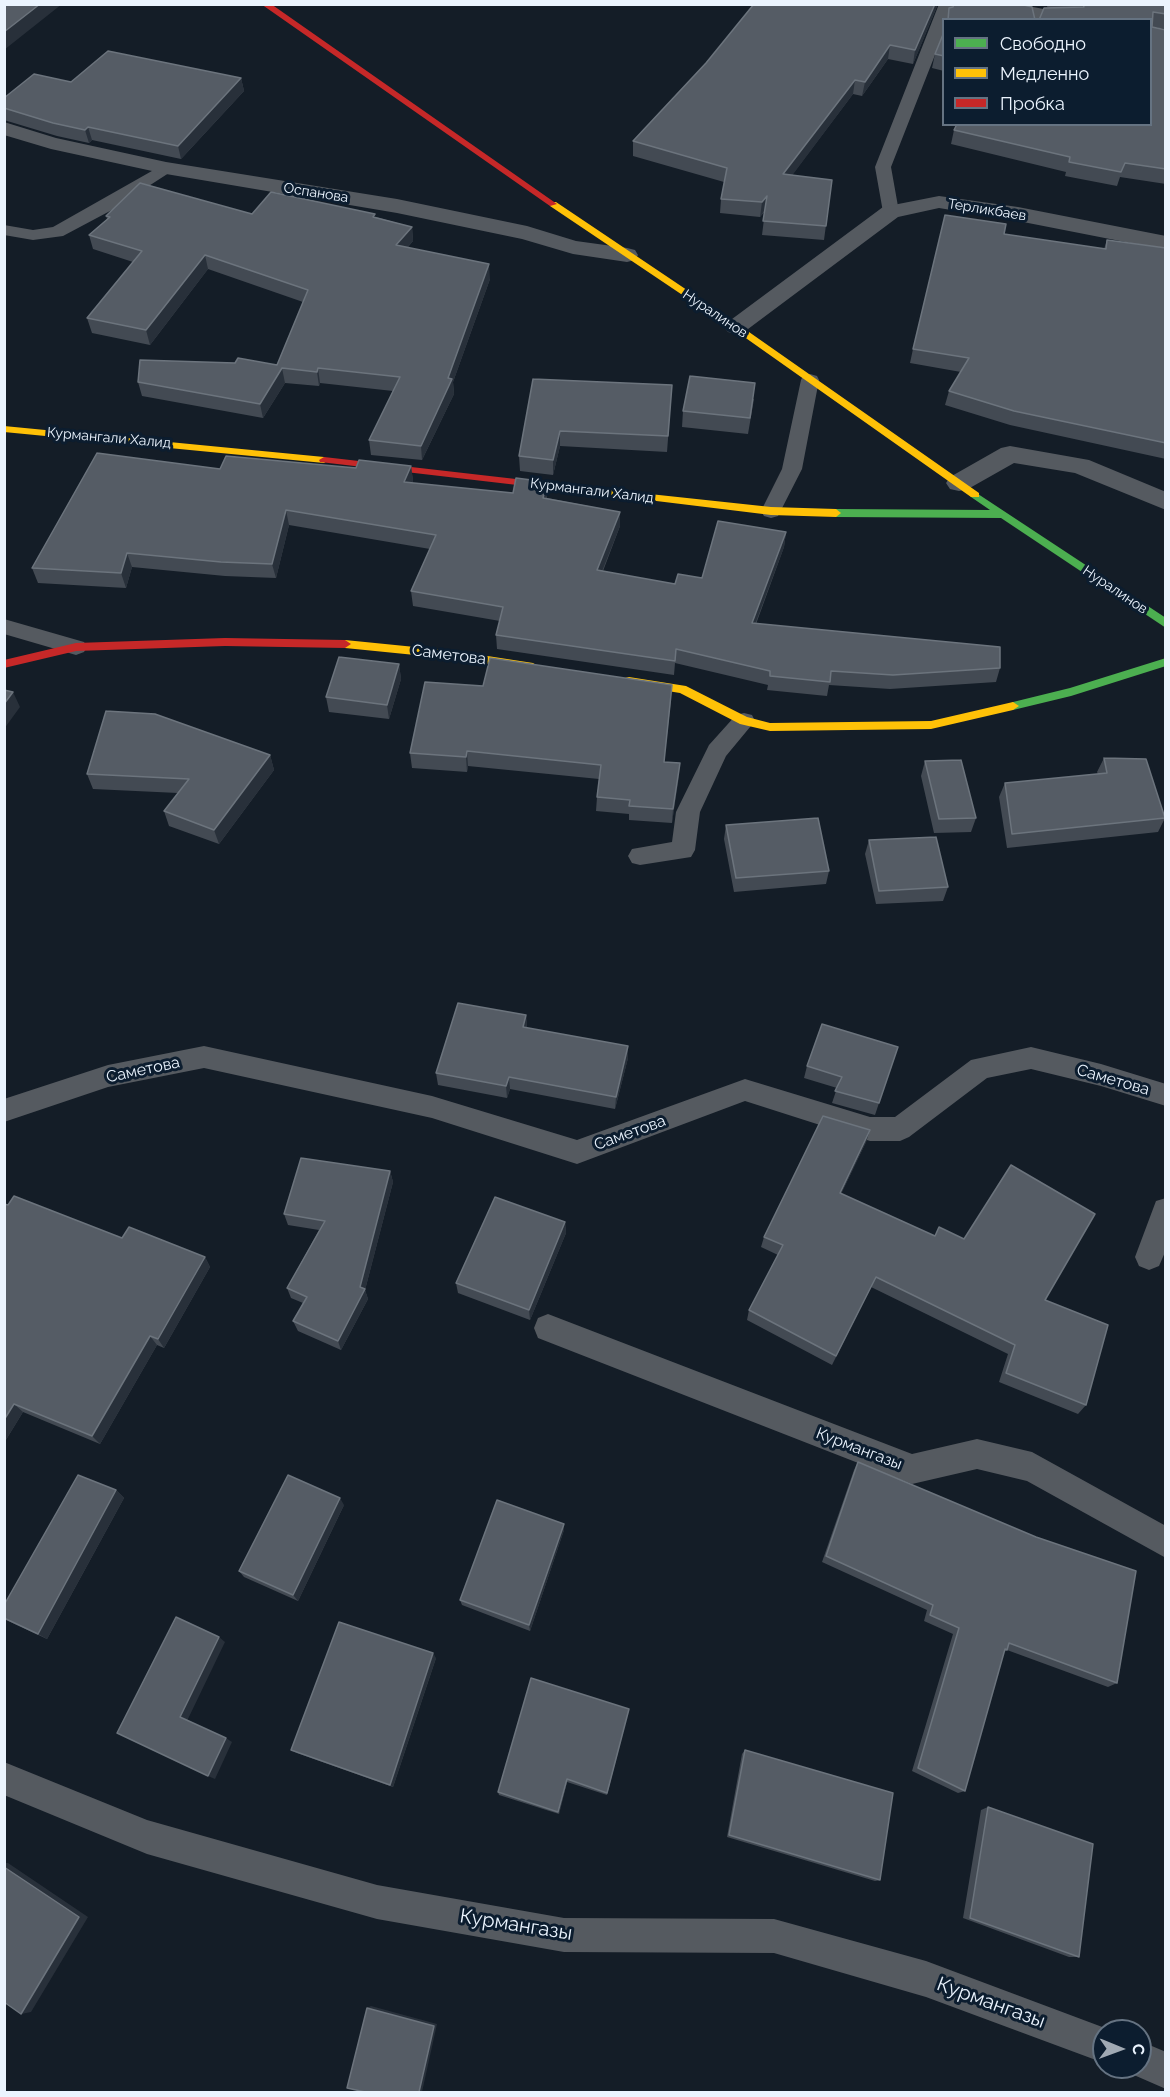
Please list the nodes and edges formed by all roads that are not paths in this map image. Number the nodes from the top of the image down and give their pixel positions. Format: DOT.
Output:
graph roads {
  1 [pos="265,4"];
  2 [pos="947,4"];
  3 [pos="985,4"];
  4 [pos="1007,6"];
  5 [pos="1060,18"];
  6 [pos="4,128"];
  7 [pos="166,168"];
  8 [pos="891,212"];
  9 [pos="4,230"];
  10 [pos="1166,243"];
  11 [pos="627,255"];
  12 [pos="736,327"];
  13 [pos="810,380"];
  14 [pos="4,429"];
  15 [pos="959,483"];
  16 [pos="1166,502"];
  17 [pos="771,511"];
  18 [pos="1002,514"];
  19 [pos="1166,624"];
  20 [pos="4,626"];
  21 [pos="76,647"];
  22 [pos="1166,662"];
  23 [pos="4,664"];
  24 [pos="546,669"];
  25 [pos="614,679"];
  26 [pos="744,721"];
  27 [pos="640,856"];
  28 [pos="1166,1095"];
  29 [pos="4,1111"];
  30 [pos="1166,1210"];
  31 [pos="1149,1257"];
  32 [pos="548,1328"];
  33 [pos="1166,1544"];
  34 [pos="4,1778"];
  35 [pos="1092,2041"];
  36 [pos="1152,2065"];
  37 [pos="1166,2071"];
  1 -- 11 [label="street, Нуралинов"];
  2 -- 8 [label="lane"];
  3 -- 4 [label="street"];
  4 -- 5 [label="street"];
  6 -- 7 [label="street, Оспанова"];
  7 -- 9 [label="lane"];
  7 -- 11 [label="street, Оспанова"];
  8 -- 10 [label="street, Терликбаев"];
  8 -- 12 [label="street, Терликбаев"];
  11 -- 12 [label="street, Нуралинов"];
  12 -- 13 [label="street, Нуралинов"];
  13 -- 15 [label="street, Нуралинов"];
  13 -- 17 [label="lane"];
  14 -- 17 [label="street, Курмангали Халид"];
  15 -- 16 [label="street"];
  15 -- 18 [label="street, Нуралинов"];
  17 -- 18 [label="street, Курмангали Халид"];
  18 -- 19 [label="street, Нуралинов"];
  20 -- 21 [label="lane"];
  21 -- 23 [label="street, Саметова"];
  21 -- 24 [label="street, Саметова"];
  22 -- 26 [label="street"];
  25 -- 26 [label="street"];
  26 -- 27 [label="lane"];
  28 -- 29 [label="lane, Саметова"];
  30 -- 31 [label="lane"];
  32 -- 33 [label="lane, Курмангазы"];
  34 -- 35 [label="lane, Курмангазы"];
  36 -- 37 [label="lane"];
}
